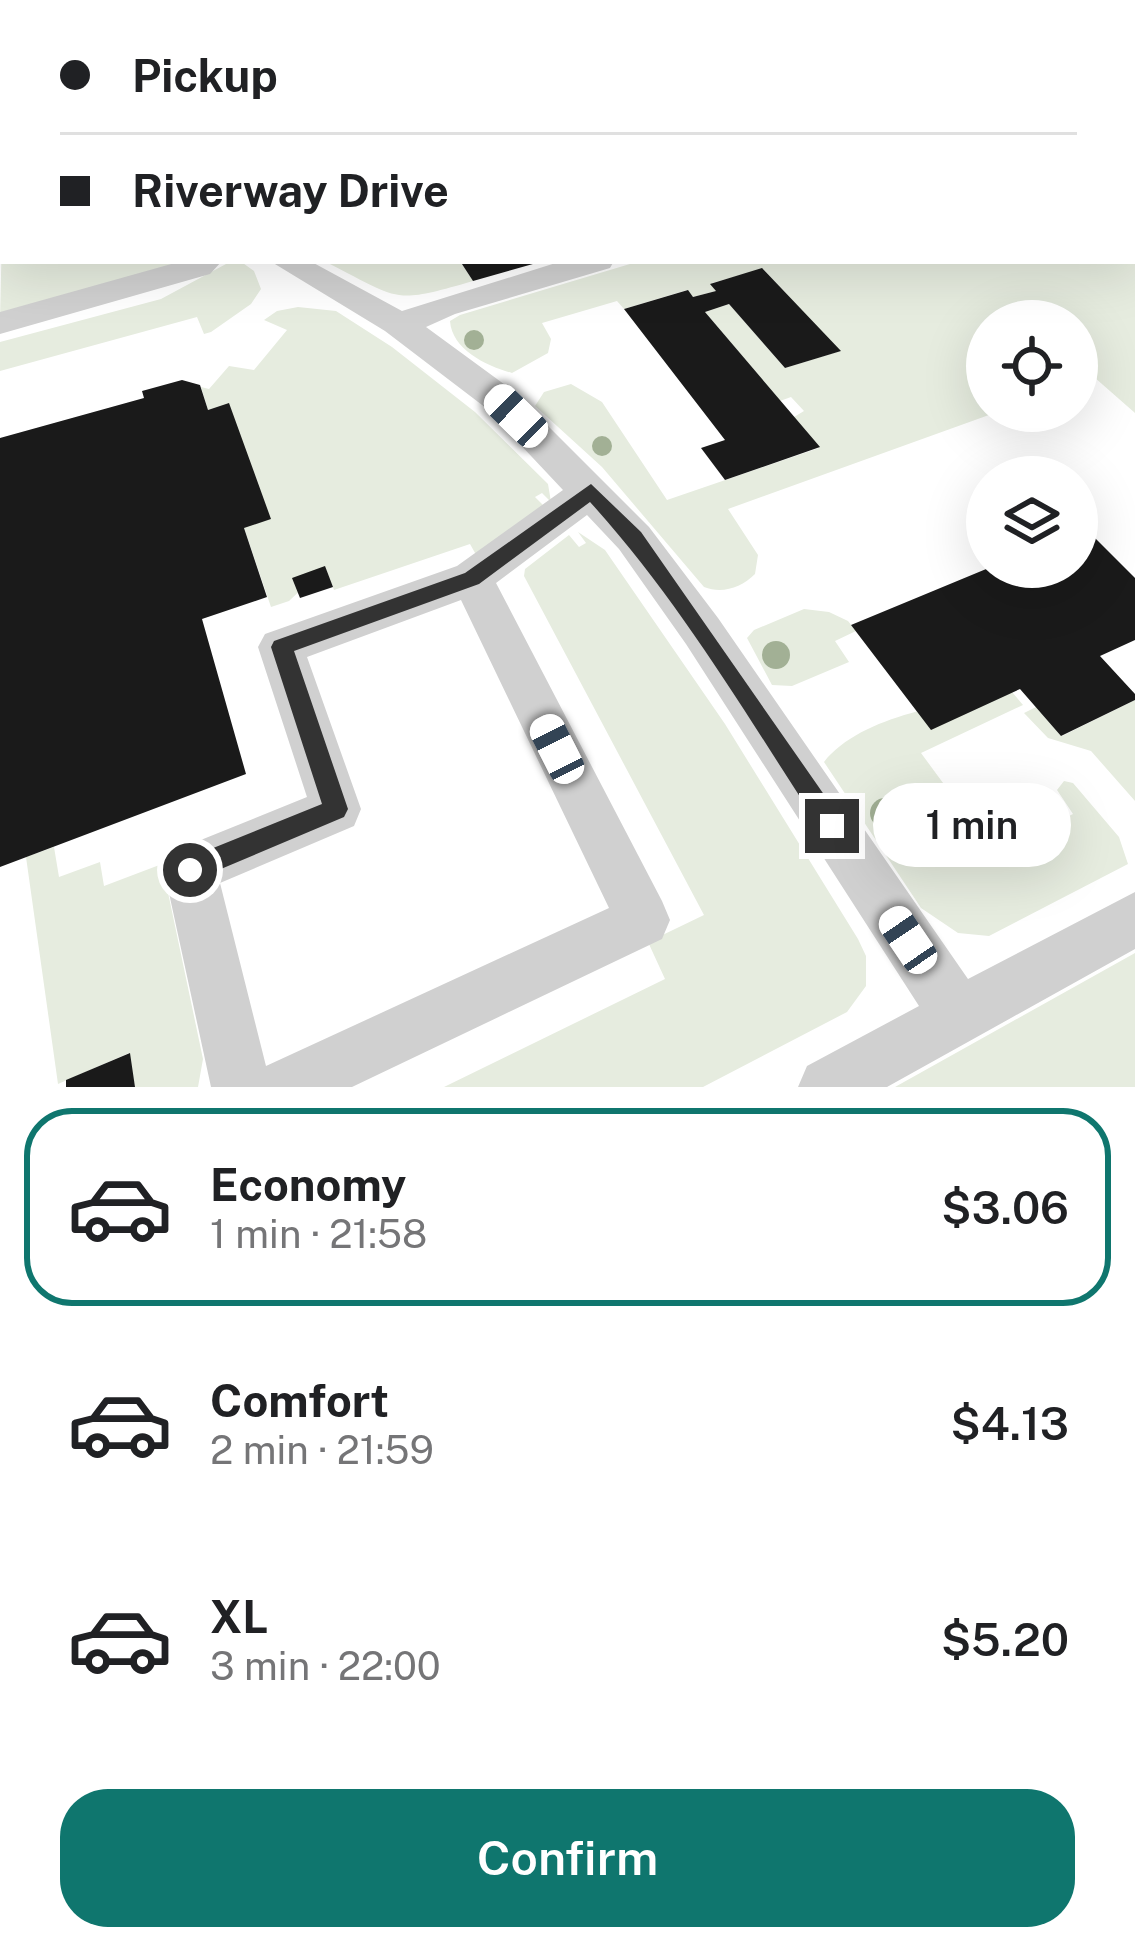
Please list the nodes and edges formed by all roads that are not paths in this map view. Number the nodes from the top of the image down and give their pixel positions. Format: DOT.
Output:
graph roads {
  1 [pos="202,264"];
  2 [pos="291,264"];
  3 [pos="588,264"];
  4 [pos="0,323"];
  5 [pos="400,325"];
  6 [pos="591,491"];
  7 [pos="472,578"];
  8 [pos="1135,919"];
  9 [pos="958,1016"];
  10 [pos="241,1087"];
  11 [pos="287,1087"];
  12 [pos="828,1087"];
  1 -- 4 [label="street"];
  2 -- 5 [label="street"];
  3 -- 5 [label="street"];
  5 -- 6 [label="street"];
  6 -- 7 [label="street"];
  6 -- 9 [label="street"];
  7 -- 10 [label="street"];
  7 -- 11 [label="street"];
  8 -- 9 [label="street"];
  9 -- 12 [label="street"];
}
